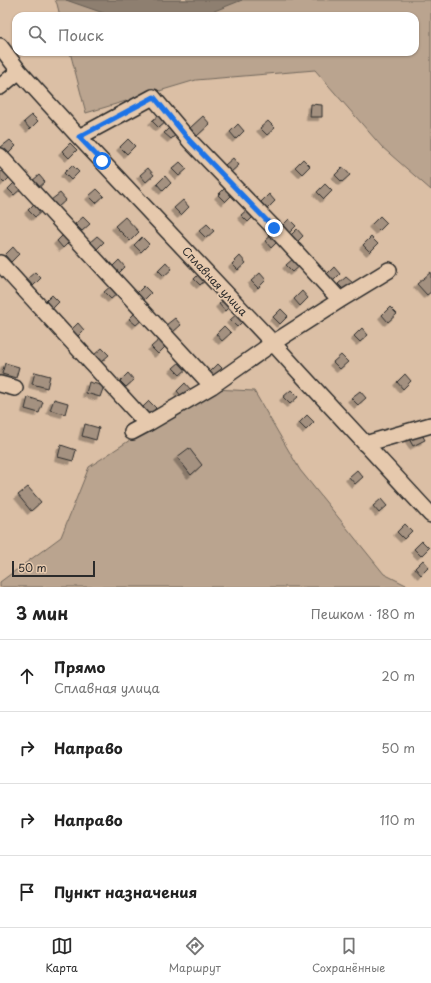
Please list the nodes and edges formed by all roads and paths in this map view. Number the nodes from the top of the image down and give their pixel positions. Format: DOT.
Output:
graph roads {
  1 [pos="0,46"];
  2 [pos="19,70"];
  3 [pos="0,87"];
  4 [pos="79,137"];
  5 [pos="0,156"];
  6 [pos="0,263"];
  7 [pos="390,270"];
  8 [pos="340,300"];
  9 [pos="273,343"];
  10 [pos="0,384"];
  11 [pos="212,386"];
  12 [pos="15,388"];
  13 [pos="146,424"];
  14 [pos="431,425"];
  15 [pos="132,432"];
  16 [pos="365,444"];
  17 [pos="431,515"];
  1 -- 2 [label="lane, Сплавная улица"];
  2 -- 3 [label="lane"];
  2 -- 4 [label="lane, Сплавная улица"];
  4 -- 8 [label="lane"];
  4 -- 9 [label="lane, Сплавная улица"];
  5 -- 11 [label="lane"];
  6 -- 13 [label="lane"];
  7 -- 8 [label="lane"];
  8 -- 9 [label="lane"];
  9 -- 11 [label="lane"];
  9 -- 16 [label="lane, Сплавная улица"];
  10 -- 12 [label="lane"];
  11 -- 13 [label="lane"];
  13 -- 15 [label="lane"];
  14 -- 16 [label="lane"];
  16 -- 17 [label="lane, Сплавная улица"];
}
